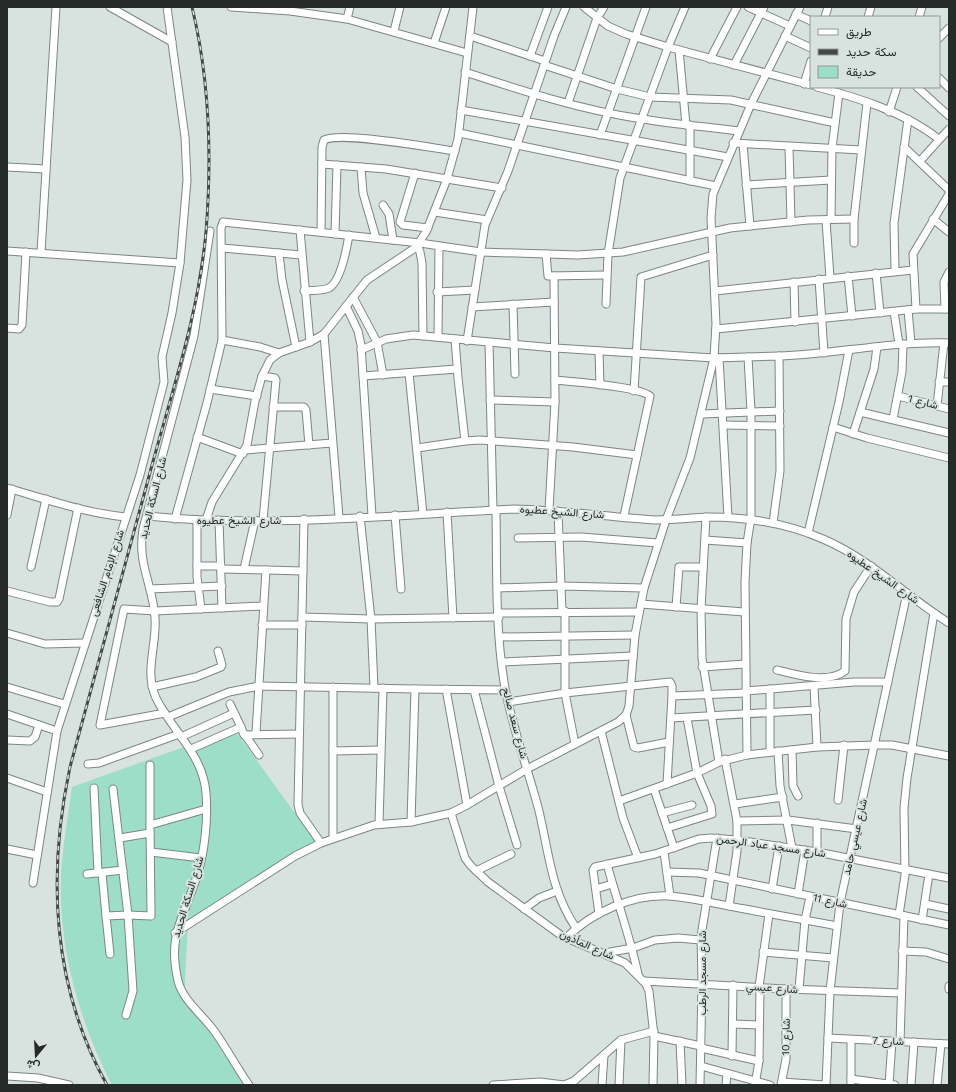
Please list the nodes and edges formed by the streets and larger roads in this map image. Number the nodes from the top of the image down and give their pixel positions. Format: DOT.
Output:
graph roads {
  1 [pos="56,7"];
  2 [pos="110,7"];
  3 [pos="167,7"];
  4 [pos="231,7"];
  5 [pos="350,7"];
  6 [pos="400,7"];
  7 [pos="446,7"];
  8 [pos="473,7"];
  9 [pos="566,7"];
  10 [pos="584,7"];
  11 [pos="604,7"];
  12 [pos="646,7"];
  13 [pos="685,7"];
  14 [pos="737,7"];
  15 [pos="748,7"];
  16 [pos="800,7"];
  17 [pos="545,8"];
  18 [pos="290,9"];
  19 [pos="308,10"];
  20 [pos="762,10"];
  21 [pos="796,14"];
  22 [pos="597,18"];
  23 [pos="347,19"];
  24 [pos="810,21"];
  25 [pos="790,26"];
  26 [pos="949,28"];
  27 [pos="394,31"];
  28 [pos="470,36"];
  29 [pos="785,36"];
  30 [pos="636,37"];
  31 [pos="940,37"];
  32 [pos="172,42"];
  33 [pos="434,43"];
  34 [pos="668,47"];
  35 [pos="810,48"];
  36 [pos="679,50"];
  37 [pos="467,53"];
  38 [pos="530,56"];
  39 [pos="710,59"];
  40 [pos="545,63"];
  41 [pos="734,65"];
  42 [pos="810,69"];
  43 [pos="465,72"];
  44 [pos="765,73"];
  45 [pos="577,76"];
  46 [pos="940,79"];
  47 [pos="808,84"];
  48 [pos="820,88"];
  49 [pos="845,88"];
  50 [pos="897,88"];
  51 [pos="918,88"];
  52 [pos="949,88"];
  53 [pos="617,89"];
  54 [pos="534,94"];
  55 [pos="841,94"];
  56 [pos="650,97"];
  57 [pos="684,98"];
  58 [pos="568,102"];
  59 [pos="867,103"];
  60 [pos="751,104"];
  61 [pos="461,110"];
  62 [pos="609,112"];
  63 [pos="889,112"];
  64 [pos="949,116"];
  65 [pos="642,119"];
  66 [pos="908,119"];
  67 [pos="524,122"];
  68 [pos="834,123"];
  69 [pos="688,125"];
  70 [pos="949,129"];
  71 [pos="739,131"];
  72 [pos="459,133"];
  73 [pos="600,135"];
  74 [pos="939,139"];
  75 [pos="633,141"];
  76 [pos="517,144"];
  77 [pos="733,144"];
  78 [pos="743,144"];
  79 [pos="789,147"];
  80 [pos="904,147"];
  81 [pos="832,148"];
  82 [pos="690,150"];
  83 [pos="861,150"];
  84 [pos="455,151"];
  85 [pos="728,157"];
  86 [pos="920,161"];
  87 [pos="322,164"];
  88 [pos="337,165"];
  89 [pos="7,167"];
  90 [pos="361,167"];
  91 [pos="46,168"];
  92 [pos="623,168"];
  93 [pos="415,173"];
  94 [pos="949,177"];
  95 [pos="446,179"];
  96 [pos="831,180"];
  97 [pos="690,181"];
  98 [pos="790,183"];
  99 [pos="943,184"];
  100 [pos="746,185"];
  101 [pos="716,186"];
  102 [pos="502,188"];
  103 [pos="949,190"];
  104 [pos="949,194"];
  105 [pos="383,205"];
  106 [pos="435,212"];
  107 [pos="854,218"];
  108 [pos="828,219"];
  109 [pos="933,219"];
  110 [pos="487,220"];
  111 [pos="791,222"];
  112 [pos="750,226"];
  113 [pos="428,228"];
  114 [pos="300,230"];
  115 [pos="210,231"];
  116 [pos="711,231"];
  117 [pos="322,232"];
  118 [pos="949,232"];
  119 [pos="335,234"];
  120 [pos="350,235"];
  121 [pos="376,238"];
  122 [pos="393,240"];
  123 [pos="854,243"];
  124 [pos="419,244"];
  125 [pos="439,246"];
  126 [pos="222,248"];
  127 [pos="7,251"];
  128 [pos="26,252"];
  129 [pos="41,252"];
  130 [pos="481,252"];
  131 [pos="279,253"];
  132 [pos="546,254"];
  133 [pos="608,254"];
  134 [pos="302,255"];
  135 [pos="713,255"];
  136 [pos="180,264"];
  137 [pos="895,270"];
  138 [pos="912,270"];
  139 [pos="949,272"];
  140 [pos="876,273"];
  141 [pos="606,274"];
  142 [pos="554,276"];
  143 [pos="848,276"];
  144 [pos="830,278"];
  145 [pos="819,279"];
  146 [pos="794,282"];
  147 [pos="475,290"];
  148 [pos="304,291"];
  149 [pos="715,291"];
  150 [pos="438,292"];
  151 [pos="353,297"];
  152 [pos="554,302"];
  153 [pos="513,304"];
  154 [pos="606,304"];
  155 [pos="346,306"];
  156 [pos="472,306"];
  157 [pos="947,309"];
  158 [pos="908,310"];
  159 [pos="916,310"];
  160 [pos="894,312"];
  161 [pos="880,313"];
  162 [pos="852,316"];
  163 [pos="821,319"];
  164 [pos="795,322"];
  165 [pos="7,328"];
  166 [pos="716,329"];
  167 [pos="324,334"];
  168 [pos="423,336"];
  169 [pos="438,337"];
  170 [pos="455,339"];
  171 [pos="222,340"];
  172 [pos="467,341"];
  173 [pos="310,342"];
  174 [pos="377,342"];
  175 [pos="489,343"];
  176 [pos="911,343"];
  177 [pos="946,343"];
  178 [pos="901,344"];
  179 [pos="515,345"];
  180 [pos="296,346"];
  181 [pos="877,347"];
  182 [pos="554,348"];
  183 [pos="361,350"];
  184 [pos="599,350"];
  185 [pos="850,350"];
  186 [pos="279,353"];
  187 [pos="638,353"];
  188 [pos="824,353"];
  189 [pos="779,356"];
  190 [pos="748,357"];
  191 [pos="717,358"];
  192 [pos="457,369"];
  193 [pos="409,373"];
  194 [pos="515,374"];
  195 [pos="384,375"];
  196 [pos="262,376"];
  197 [pos="363,376"];
  198 [pos="555,380"];
  199 [pos="939,382"];
  200 [pos="949,382"];
  201 [pos="600,385"];
  202 [pos="210,389"];
  203 [pos="634,391"];
  204 [pos="257,396"];
  205 [pos="898,396"];
  206 [pos="490,400"];
  207 [pos="555,402"];
  208 [pos="937,406"];
  209 [pos="273,407"];
  210 [pos="949,409"];
  211 [pos="751,411"];
  212 [pos="780,411"];
  213 [pos="860,412"];
  214 [pos="723,413"];
  215 [pos="702,414"];
  216 [pos="893,419"];
  217 [pos="724,426"];
  218 [pos="751,426"];
  219 [pos="780,426"];
  220 [pos="833,427"];
  221 [pos="949,433"];
  222 [pos="854,434"];
  223 [pos="198,437"];
  224 [pos="465,441"];
  225 [pos="490,441"];
  226 [pos="332,444"];
  227 [pos="309,445"];
  228 [pos="553,445"];
  229 [pos="269,448"];
  230 [pos="417,448"];
  231 [pos="244,452"];
  232 [pos="637,455"];
  233 [pos="949,458"];
  234 [pos="10,488"];
  235 [pos="46,499"];
  236 [pos="78,508"];
  237 [pos="494,510"];
  238 [pos="549,510"];
  239 [pos="558,511"];
  240 [pos="447,512"];
  241 [pos="423,514"];
  242 [pos="7,515"];
  243 [pos="395,515"];
  244 [pos="147,516"];
  245 [pos="360,516"];
  246 [pos="372,516"];
  247 [pos="624,516"];
  248 [pos="126,517"];
  249 [pos="339,517"];
  250 [pos="706,517"];
  251 [pos="728,517"];
  252 [pos="175,518"];
  253 [pos="752,518"];
  254 [pos="304,519"];
  255 [pos="197,520"];
  256 [pos="206,520"];
  257 [pos="219,520"];
  258 [pos="255,520"];
  259 [pos="263,520"];
  260 [pos="666,520"];
  261 [pos="773,523"];
  262 [pos="808,533"];
  263 [pos="559,537"];
  264 [pos="518,538"];
  265 [pos="705,540"];
  266 [pos="658,543"];
  267 [pos="747,543"];
  268 [pos="197,566"];
  269 [pos="871,566"];
  270 [pos="31,567"];
  271 [pos="221,567"];
  272 [pos="703,567"];
  273 [pos="244,569"];
  274 [pos="266,570"];
  275 [pos="303,571"];
  276 [pos="198,586"];
  277 [pos="222,586"];
  278 [pos="561,586"];
  279 [pos="498,588"];
  280 [pos="644,588"];
  281 [pos="150,589"];
  282 [pos="401,589"];
  283 [pos="7,591"];
  284 [pos="907,593"];
  285 [pos="263,606"];
  286 [pos="676,607"];
  287 [pos="201,608"];
  288 [pos="222,608"];
  289 [pos="640,608"];
  290 [pos="701,609"];
  291 [pos="155,611"];
  292 [pos="564,611"];
  293 [pos="744,612"];
  294 [pos="934,613"];
  295 [pos="499,615"];
  296 [pos="453,618"];
  297 [pos="371,619"];
  298 [pos="302,621"];
  299 [pos="949,623"];
  300 [pos="262,625"];
  301 [pos="7,633"];
  302 [pos="635,634"];
  303 [pos="565,635"];
  304 [pos="500,638"];
  305 [pos="85,643"];
  306 [pos="218,651"];
  307 [pos="633,656"];
  308 [pos="565,659"];
  309 [pos="502,662"];
  310 [pos="745,664"];
  311 [pos="702,667"];
  312 [pos="777,670"];
  313 [pos="888,682"];
  314 [pos="631,685"];
  315 [pos="259,686"];
  316 [pos="300,686"];
  317 [pos="814,686"];
  318 [pos="7,687"];
  319 [pos="152,687"];
  320 [pos="333,687"];
  321 [pos="374,688"];
  322 [pos="383,688"];
  323 [pos="416,689"];
  324 [pos="446,689"];
  325 [pos="770,689"];
  326 [pos="474,690"];
  327 [pos="505,690"];
  328 [pos="746,692"];
  329 [pos="565,693"];
  330 [pos="707,695"];
  331 [pos="672,696"];
  332 [pos="508,702"];
  333 [pos="64,704"];
  334 [pos="230,704"];
  335 [pos="816,710"];
  336 [pos="234,713"];
  337 [pos="770,713"];
  338 [pos="7,714"];
  339 [pos="746,714"];
  340 [pos="166,715"];
  341 [pos="626,715"];
  342 [pos="711,716"];
  343 [pos="671,718"];
  344 [pos="688,718"];
  345 [pos="39,725"];
  346 [pos="241,727"];
  347 [pos="56,731"];
  348 [pos="601,731"];
  349 [pos="256,733"];
  350 [pos="299,734"];
  351 [pos="180,735"];
  352 [pos="245,735"];
  353 [pos="7,740"];
  354 [pos="669,742"];
  355 [pos="575,744"];
  356 [pos="844,745"];
  357 [pos="876,745"];
  358 [pos="817,747"];
  359 [pos="912,748"];
  360 [pos="191,749"];
  361 [pos="380,750"];
  362 [pos="792,750"];
  363 [pos="333,751"];
  364 [pos="778,751"];
  365 [pos="770,752"];
  366 [pos="259,754"];
  367 [pos="747,755"];
  368 [pos="949,756"];
  369 [pos="722,761"];
  370 [pos="88,764"];
  371 [pos="150,765"];
  372 [pos="527,770"];
  373 [pos="697,773"];
  374 [pos="7,778"];
  375 [pos="667,784"];
  376 [pos="499,786"];
  377 [pos="94,788"];
  378 [pos="113,788"];
  379 [pos="654,789"];
  380 [pos="47,792"];
  381 [pos="798,796"];
  382 [pos="783,797"];
  383 [pos="838,800"];
  384 [pos="619,802"];
  385 [pos="735,804"];
  386 [pos="467,805"];
  387 [pos="692,805"];
  388 [pos="206,809"];
  389 [pos="451,813"];
  390 [pos="662,813"];
  391 [pos="788,820"];
  392 [pos="737,821"];
  393 [pos="411,822"];
  394 [pos="817,823"];
  395 [pos="379,824"];
  396 [pos="667,828"];
  397 [pos="150,829"];
  398 [pos="857,829"];
  399 [pos="120,838"];
  400 [pos="333,838"];
  401 [pos="716,838"];
  402 [pos="737,840"];
  403 [pos="321,843"];
  404 [pos="517,845"];
  405 [pos="779,846"];
  406 [pos="674,848"];
  407 [pos="792,848"];
  408 [pos="7,850"];
  409 [pos="805,850"];
  410 [pos="151,852"];
  411 [pos="664,852"];
  412 [pos="817,852"];
  413 [pos="511,854"];
  414 [pos="37,856"];
  415 [pos="201,858"];
  416 [pos="638,858"];
  417 [pos="849,858"];
  418 [pos="606,864"];
  419 [pos="123,870"];
  420 [pos="905,870"];
  421 [pos="476,871"];
  422 [pos="667,872"];
  423 [pos="100,873"];
  424 [pos="87,874"];
  425 [pos="929,874"];
  426 [pos="710,876"];
  427 [pos="949,878"];
  428 [pos="733,880"];
  429 [pos="33,883"];
  430 [pos="612,884"];
  431 [pos="596,889"];
  432 [pos="772,889"];
  433 [pos="557,891"];
  434 [pos="798,894"];
  435 [pos="670,896"];
  436 [pos="810,897"];
  437 [pos="706,902"];
  438 [pos="840,904"];
  439 [pos="925,904"];
  440 [pos="618,905"];
  441 [pos="729,906"];
  442 [pos="524,909"];
  443 [pos="949,909"];
  444 [pos="599,914"];
  445 [pos="769,914"];
  446 [pos="128,915"];
  447 [pos="106,916"];
  448 [pos="901,916"];
  449 [pos="805,920"];
  450 [pos="922,920"];
  451 [pos="949,925"];
  452 [pos="837,926"];
  453 [pos="576,928"];
  454 [pos="175,933"];
  455 [pos="566,938"];
  456 [pos="700,940"];
  457 [pos="633,948"];
  458 [pos="902,951"];
  459 [pos="763,952"];
  460 [pos="603,953"];
  461 [pos="110,954"];
  462 [pos="801,955"];
  463 [pos="833,958"];
  464 [pos="949,959"];
  465 [pos="638,974"];
  466 [pos="644,981"];
  467 [pos="702,983"];
  468 [pos="733,985"];
  469 [pos="759,987"];
  470 [pos="786,989"];
  471 [pos="799,989"];
  472 [pos="830,991"];
  473 [pos="901,993"];
  474 [pos="126,1015"];
  475 [pos="732,1024"];
  476 [pos="760,1025"];
  477 [pos="654,1033"];
  478 [pos="828,1038"];
  479 [pos="621,1040"];
  480 [pos="851,1040"];
  481 [pos="680,1041"];
  482 [pos="892,1041"];
  483 [pos="900,1042"];
  484 [pos="914,1042"];
  485 [pos="941,1044"];
  486 [pos="949,1044"];
  487 [pos="701,1047"];
  488 [pos="604,1055"];
  489 [pos="732,1056"];
  490 [pos="759,1061"];
  491 [pos="701,1066"];
  492 [pos="727,1074"];
  493 [pos="7,1076"];
  494 [pos="851,1082"];
  495 [pos="756,1083"];
  496 [pos="59,1084"];
  497 [pos="568,1084"];
  498 [pos="781,1084"];
  499 [pos="802,1084"];
  500 [pos="69,1085"];
  501 [pos="249,1085"];
  502 [pos="493,1085"];
  503 [pos="602,1085"];
  504 [pos="619,1085"];
  505 [pos="653,1085"];
  506 [pos="682,1085"];
  507 [pos="700,1085"];
  508 [pos="726,1085"];
  509 [pos="770,1085"];
  510 [pos="825,1085"];
  511 [pos="891,1085"];
  512 [pos="911,1085"];
  513 [pos="937,1085"];
  1 -- 91 [label="street"];
  2 -- 32 [label="street"];
  3 -- 32 [label="street, شارع الإمام الشافعى"];
  4 -- 18 [label="street"];
  5 -- 23 [label="street"];
  6 -- 27 [label="street"];
  7 -- 33 [label="street"];
  8 -- 28 [label="street"];
  9 -- 40 [label="street"];
  10 -- 22 [label="street"];
  11 -- 22 [label="street"];
  12 -- 30 [label="street"];
  13 -- 34 [label="street"];
  14 -- 39 [label="street"];
  15 -- 20 [label="street"];
  16 -- 21 [label="street"];
  17 -- 38 [label="street"];
  18 -- 19 [label="street"];
  19 -- 23 [label="street"];
  20 -- 25 [label="street"];
  20 -- 41 [label="street"];
  21 -- 24 [label="street"];
  21 -- 25 [label="street"];
  22 -- 30 [label="street"];
  22 -- 45 [label="street"];
  23 -- 27 [label="street"];
  25 -- 29 [label="street"];
  26 -- 31 [label="street"];
  27 -- 33 [label="street"];
  28 -- 37 [label="street"];
  28 -- 38 [label="street"];
  29 -- 35 [label="street"];
  29 -- 44 [label="street"];
  30 -- 34 [label="street"];
  30 -- 53 [label="street"];
  32 -- 136 [label="street, شارع الإمام الشافعى"];
  33 -- 37 [label="street"];
  34 -- 36 [label="street"];
  34 -- 56 [label="street"];
  36 -- 39 [label="street"];
  36 -- 57 [label="street"];
  37 -- 43 [label="street"];
  38 -- 40 [label="street"];
  39 -- 41 [label="street"];
  40 -- 45 [label="street"];
  40 -- 54 [label="street"];
  41 -- 44 [label="street"];
  42 -- 47 [label="street"];
  43 -- 54 [label="street"];
  43 -- 61 [label="street"];
  44 -- 47 [label="street"];
  44 -- 60 [label="street"];
  45 -- 53 [label="street"];
  45 -- 58 [label="street"];
  46 -- 52 [label="street"];
  48 -- 55 [label="street"];
  49 -- 55 [label="street"];
  50 -- 63 [label="street"];
  51 -- 64 [label="street"];
  53 -- 56 [label="street"];
  53 -- 62 [label="street"];
  54 -- 58 [label="street"];
  54 -- 67 [label="street"];
  55 -- 59 [label="street"];
  55 -- 68 [label="street"];
  56 -- 57 [label="street"];
  56 -- 65 [label="street"];
  57 -- 60 [label="street"];
  57 -- 69 [label="street"];
  58 -- 62 [label="street"];
  59 -- 63 [label="street"];
  59 -- 83 [label="street"];
  60 -- 68 [label="street"];
  60 -- 71 [label="street"];
  61 -- 67 [label="street"];
  61 -- 72 [label="street"];
  62 -- 65 [label="street"];
  62 -- 73 [label="street"];
  63 -- 66 [label="street"];
  65 -- 69 [label="street"];
  65 -- 75 [label="street"];
  66 -- 74 [label="street"];
  66 -- 80 [label="street"];
  67 -- 73 [label="street"];
  67 -- 76 [label="street"];
  68 -- 81 [label="street"];
  69 -- 71 [label="street"];
  69 -- 82 [label="street"];
  70 -- 74 [label="street"];
  71 -- 77 [label="street"];
  72 -- 76 [label="street"];
  72 -- 84 [label="street"];
  73 -- 75 [label="street"];
  74 -- 86 [label="street"];
  75 -- 82 [label="street"];
  75 -- 92 [label="street"];
  76 -- 92 [label="street"];
  76 -- 102 [label="street"];
  77 -- 78 [label="street"];
  77 -- 85 [label="street"];
  78 -- 79 [label="street"];
  78 -- 100 [label="street"];
  79 -- 81 [label="street"];
  79 -- 98 [label="street"];
  80 -- 86 [label="street"];
  80 -- 137 [label="street"];
  81 -- 83 [label="street"];
  81 -- 96 [label="street"];
  82 -- 85 [label="street"];
  82 -- 97 [label="street"];
  83 -- 107 [label="street"];
  84 -- 87 [label="street"];
  84 -- 95 [label="street"];
  85 -- 101 [label="street"];
  86 -- 99 [label="street"];
  87 -- 88 [label="street"];
  87 -- 117 [label="street"];
  88 -- 90 [label="street"];
  88 -- 119 [label="street"];
  89 -- 91 [label="street"];
  90 -- 93 [label="street"];
  90 -- 121 [label="street"];
  91 -- 129 [label="street"];
  92 -- 97 [label="street"];
  92 -- 133 [label="street"];
  93 -- 95 [label="street"];
  93 -- 113 [label="street"];
  94 -- 99 [label="street"];
  95 -- 102 [label="street"];
  95 -- 106 [label="street"];
  96 -- 98 [label="street"];
  96 -- 108 [label="street"];
  97 -- 101 [label="street"];
  98 -- 100 [label="street"];
  98 -- 111 [label="street"];
  99 -- 103 [label="street"];
  100 -- 112 [label="street"];
  101 -- 116 [label="street"];
  102 -- 110 [label="street"];
  104 -- 109 [label="street"];
  105 -- 122 [label="street"];
  106 -- 110 [label="street"];
  106 -- 113 [label="street"];
  107 -- 108 [label="street"];
  107 -- 123 [label="street"];
  108 -- 111 [label="street"];
  108 -- 144 [label="street"];
  109 -- 118 [label="street"];
  109 -- 138 [label="street"];
  110 -- 130 [label="street"];
  111 -- 112 [label="street"];
  112 -- 116 [label="street"];
  113 -- 124 [label="street"];
  114 -- 117 [label="street"];
  114 -- 126 [label="street"];
  114 -- 134 [label="street"];
  115 -- 244 [label="street, شارع السكة الحديد"];
  116 -- 133 [label="street"];
  116 -- 135 [label="street"];
  117 -- 119 [label="street"];
  119 -- 120 [label="street"];
  120 -- 121 [label="street"];
  120 -- 148 [label="street"];
  121 -- 122 [label="street"];
  122 -- 124 [label="street"];
  124 -- 125 [label="street"];
  124 -- 151 [label="street"];
  124 -- 168 [label="street"];
  125 -- 130 [label="street"];
  125 -- 150 [label="street"];
  126 -- 131 [label="street"];
  126 -- 171 [label="street"];
  127 -- 128 [label="street"];
  128 -- 129 [label="street"];
  128 -- 165 [label="street"];
  129 -- 136 [label="street"];
  130 -- 132 [label="street"];
  130 -- 147 [label="street"];
  131 -- 134 [label="street"];
  131 -- 180 [label="street"];
  132 -- 133 [label="street"];
  132 -- 142 [label="street"];
  133 -- 141 [label="street"];
  134 -- 148 [label="street"];
  135 -- 149 [label="street"];
  135 -- 187 [label="street"];
  136 -- 248 [label="street, شارع الإمام الشافعى"];
  137 -- 138 [label="street"];
  137 -- 140 [label="street"];
  138 -- 159 [label="street"];
  139 -- 157 [label="street"];
  140 -- 143 [label="street"];
  140 -- 161 [label="street"];
  141 -- 142 [label="street"];
  141 -- 154 [label="street"];
  142 -- 152 [label="street"];
  143 -- 144 [label="street"];
  143 -- 162 [label="street"];
  144 -- 145 [label="street"];
  145 -- 146 [label="street"];
  145 -- 163 [label="street"];
  146 -- 149 [label="street"];
  146 -- 164 [label="street"];
  147 -- 150 [label="street"];
  147 -- 156 [label="street"];
  148 -- 173 [label="street"];
  149 -- 166 [label="street"];
  150 -- 169 [label="street"];
  151 -- 155 [label="street"];
  151 -- 174 [label="street"];
  152 -- 153 [label="street"];
  152 -- 182 [label="street"];
  153 -- 156 [label="street"];
  153 -- 179 [label="street"];
  155 -- 167 [label="street"];
  155 -- 183 [label="street"];
  156 -- 172 [label="street"];
  157 -- 159 [label="street"];
  158 -- 159 [label="street"];
  158 -- 160 [label="street"];
  158 -- 176 [label="street"];
  160 -- 161 [label="street"];
  160 -- 178 [label="street"];
  161 -- 162 [label="street"];
  162 -- 163 [label="street"];
  163 -- 164 [label="street"];
  163 -- 188 [label="street"];
  164 -- 166 [label="street"];
  166 -- 191 [label="street"];
  167 -- 173 [label="street"];
  167 -- 226 [label="street"];
  168 -- 169 [label="street"];
  168 -- 174 [label="street"];
  169 -- 170 [label="street"];
  170 -- 172 [label="street"];
  170 -- 192 [label="street"];
  171 -- 186 [label="street"];
  171 -- 202 [label="street"];
  172 -- 175 [label="street"];
  173 -- 180 [label="street"];
  174 -- 183 [label="street"];
  174 -- 195 [label="street"];
  175 -- 179 [label="street"];
  175 -- 206 [label="street, شارع سعد صالح"];
  176 -- 177 [label="street"];
  176 -- 178 [label="street"];
  177 -- 199 [label="street"];
  178 -- 181 [label="street"];
  178 -- 205 [label="street"];
  179 -- 182 [label="street"];
  179 -- 194 [label="street"];
  180 -- 186 [label="street"];
  181 -- 185 [label="street"];
  181 -- 213 [label="street"];
  182 -- 184 [label="street"];
  182 -- 198 [label="street"];
  183 -- 197 [label="street"];
  184 -- 187 [label="street"];
  184 -- 201 [label="street"];
  185 -- 188 [label="street"];
  185 -- 220 [label="street"];
  186 -- 196 [label="street"];
  187 -- 191 [label="street"];
  187 -- 203 [label="street"];
  188 -- 189 [label="street"];
  189 -- 190 [label="street"];
  189 -- 212 [label="street"];
  190 -- 191 [label="street"];
  190 -- 211 [label="street"];
  191 -- 214 [label="street"];
  191 -- 215 [label="street"];
  192 -- 193 [label="street"];
  192 -- 224 [label="street"];
  193 -- 195 [label="street"];
  193 -- 230 [label="street"];
  195 -- 197 [label="street"];
  196 -- 204 [label="street"];
  196 -- 209 [label="street"];
  197 -- 246 [label="street"];
  198 -- 201 [label="street"];
  198 -- 207 [label="street"];
  199 -- 200 [label="street"];
  199 -- 208 [label="street"];
  201 -- 203 [label="street"];
  202 -- 204 [label="street"];
  202 -- 223 [label="street"];
  203 -- 232 [label="street"];
  204 -- 231 [label="street"];
  205 -- 208 [label="street, شارع 1"];
  205 -- 216 [label="street"];
  206 -- 207 [label="street"];
  206 -- 225 [label="street, شارع سعد صالح"];
  207 -- 228 [label="street"];
  208 -- 210 [label="street, شارع 1"];
  209 -- 227 [label="street"];
  209 -- 229 [label="street"];
  211 -- 212 [label="street"];
  211 -- 214 [label="street"];
  211 -- 218 [label="street"];
  212 -- 219 [label="street"];
  213 -- 216 [label="street"];
  213 -- 222 [label="street"];
  214 -- 215 [label="street"];
  214 -- 217 [label="street"];
  215 -- 260 [label="street"];
  216 -- 221 [label="street"];
  217 -- 218 [label="street"];
  217 -- 251 [label="street"];
  218 -- 219 [label="street"];
  218 -- 253 [label="street"];
  219 -- 261 [label="street"];
  220 -- 222 [label="street"];
  220 -- 262 [label="street"];
  222 -- 233 [label="street"];
  223 -- 231 [label="street"];
  223 -- 252 [label="street"];
  224 -- 225 [label="street"];
  224 -- 230 [label="street"];
  225 -- 228 [label="street"];
  225 -- 237 [label="street, شارع سعد صالح"];
  226 -- 227 [label="street"];
  226 -- 249 [label="street"];
  227 -- 229 [label="street"];
  228 -- 232 [label="street"];
  228 -- 238 [label="street"];
  229 -- 231 [label="street"];
  229 -- 259 [label="street"];
  230 -- 241 [label="street"];
  231 -- 256 [label="street"];
  232 -- 247 [label="street"];
  234 -- 235 [label="street"];
  234 -- 242 [label="street"];
  235 -- 236 [label="street"];
  235 -- 270 [label="street"];
  236 -- 248 [label="street"];
  236 -- 283 [label="street"];
  237 -- 238 [label="street, شارع الشيخ عطيوه"];
  237 -- 240 [label="street, شارع الشيخ عطيوه"];
  237 -- 279 [label="street, شارع سعد صالح"];
  238 -- 239 [label="street, شارع الشيخ عطيوه"];
  239 -- 247 [label="street, شارع الشيخ عطيوه"];
  239 -- 263 [label="street"];
  240 -- 241 [label="street, شارع الشيخ عطيوه"];
  240 -- 296 [label="street"];
  241 -- 243 [label="street, شارع الشيخ عطيوه"];
  243 -- 246 [label="street, شارع الشيخ عطيوه"];
  243 -- 282 [label="street"];
  244 -- 252 [label="street, شارع الشيخ عطيوه"];
  244 -- 281 [label="street, شارع السكة الحديد"];
  245 -- 246 [label="street, شارع الشيخ عطيوه"];
  245 -- 249 [label="street, شارع الشيخ عطيوه"];
  245 -- 297 [label="street"];
  247 -- 260 [label="street, شارع الشيخ عطيوه"];
  248 -- 305 [label="street, شارع الإمام الشافعى"];
  249 -- 254 [label="street, شارع الشيخ عطيوه"];
  250 -- 251 [label="street, شارع الشيخ عطيوه"];
  250 -- 260 [label="street, شارع الشيخ عطيوه"];
  250 -- 265 [label="street"];
  251 -- 253 [label="street, شارع الشيخ عطيوه"];
  252 -- 255 [label="street, شارع الشيخ عطيوه"];
  253 -- 261 [label="street, شارع الشيخ عطيوه"];
  253 -- 267 [label="street"];
  254 -- 259 [label="street, شارع الشيخ عطيوه"];
  254 -- 275 [label="street"];
  255 -- 256 [label="street, شارع الشيخ عطيوه"];
  255 -- 268 [label="street"];
  256 -- 257 [label="street, شارع الشيخ عطيوه"];
  257 -- 258 [label="street, شارع الشيخ عطيوه"];
  257 -- 271 [label="street"];
  258 -- 259 [label="street, شارع الشيخ عطيوه"];
  258 -- 273 [label="street"];
  260 -- 266 [label="street"];
  261 -- 262 [label="street, شارع الشيخ عطيوه"];
  262 -- 269 [label="street, شارع الشيخ عطيوه"];
  263 -- 264 [label="street"];
  263 -- 266 [label="street"];
  263 -- 278 [label="street"];
  265 -- 267 [label="street"];
  265 -- 272 [label="street"];
  266 -- 280 [label="street"];
  267 -- 293 [label="street"];
  268 -- 271 [label="street"];
  268 -- 276 [label="street"];
  269 -- 284 [label="street, شارع الشيخ عطيوه"];
  269 -- 312 [label="street"];
  271 -- 273 [label="street"];
  271 -- 277 [label="street"];
  272 -- 286 [label="street"];
  272 -- 290 [label="street"];
  273 -- 274 [label="street"];
  274 -- 275 [label="street"];
  274 -- 285 [label="street"];
  275 -- 298 [label="street"];
  276 -- 277 [label="street"];
  276 -- 281 [label="street"];
  276 -- 287 [label="street"];
  277 -- 288 [label="street"];
  278 -- 279 [label="street"];
  278 -- 280 [label="street"];
  278 -- 292 [label="street"];
  279 -- 295 [label="street, شارع سعد صالح"];
  280 -- 289 [label="street"];
  281 -- 291 [label="street, شارع السكة الحديد"];
  284 -- 294 [label="street, شارع الشيخ عطيوه"];
  284 -- 313 [label="street, شارع عيسي حامد"];
  285 -- 288 [label="street"];
  285 -- 300 [label="street"];
  286 -- 289 [label="street"];
  286 -- 290 [label="street"];
  287 -- 288 [label="street"];
  287 -- 291 [label="street"];
  289 -- 292 [label="street"];
  289 -- 302 [label="street"];
  290 -- 293 [label="street"];
  290 -- 311 [label="street"];
  291 -- 319 [label="street, شارع السكة الحديد"];
  291 -- 340 [label="street"];
  292 -- 295 [label="street"];
  292 -- 303 [label="street"];
  293 -- 310 [label="street"];
  294 -- 299 [label="street, شارع الشيخ عطيوه"];
  294 -- 359 [label="street"];
  295 -- 296 [label="street"];
  295 -- 304 [label="street, شارع سعد صالح"];
  296 -- 297 [label="street"];
  297 -- 298 [label="street"];
  297 -- 321 [label="street"];
  298 -- 300 [label="street"];
  298 -- 316 [label="street"];
  300 -- 315 [label="street"];
  301 -- 305 [label="street"];
  302 -- 303 [label="street"];
  302 -- 307 [label="street"];
  303 -- 304 [label="street"];
  303 -- 308 [label="street"];
  304 -- 309 [label="street, شارع سعد صالح"];
  305 -- 333 [label="street, شارع الإمام الشافعى"];
  306 -- 319 [label="street"];
  307 -- 308 [label="street"];
  307 -- 314 [label="street"];
  308 -- 309 [label="street"];
  308 -- 329 [label="street"];
  309 -- 327 [label="street, شارع سعد صالح"];
  310 -- 311 [label="street"];
  310 -- 328 [label="street"];
  311 -- 330 [label="street"];
  313 -- 317 [label="street"];
  313 -- 357 [label="street, شارع عيسي حامد"];
  314 -- 329 [label="street"];
  314 -- 331 [label="street"];
  314 -- 341 [label="street"];
  315 -- 316 [label="street"];
  315 -- 340 [label="street"];
  315 -- 349 [label="street"];
  316 -- 320 [label="street"];
  316 -- 350 [label="street"];
  317 -- 325 [label="street"];
  317 -- 335 [label="street"];
  318 -- 333 [label="street"];
  319 -- 340 [label="street, شارع السكة الحديد"];
  320 -- 321 [label="street"];
  320 -- 363 [label="street"];
  321 -- 322 [label="street"];
  322 -- 323 [label="street"];
  322 -- 361 [label="street"];
  323 -- 324 [label="street"];
  323 -- 393 [label="street"];
  324 -- 326 [label="street"];
  324 -- 386 [label="street"];
  325 -- 328 [label="street"];
  325 -- 337 [label="street"];
  326 -- 327 [label="street"];
  326 -- 376 [label="street"];
  327 -- 332 [label="street, شارع سعد صالح"];
  328 -- 330 [label="street"];
  328 -- 339 [label="street"];
  329 -- 332 [label="street"];
  329 -- 355 [label="street"];
  330 -- 331 [label="street"];
  330 -- 342 [label="street"];
  331 -- 343 [label="street"];
  332 -- 372 [label="street, شارع سعد صالح"];
  333 -- 347 [label="street, شارع الإمام الشافعى"];
  334 -- 336 [label="street"];
  335 -- 337 [label="street"];
  335 -- 358 [label="street"];
  336 -- 346 [label="street"];
  336 -- 351 [label="street"];
  337 -- 339 [label="street"];
  337 -- 365 [label="street"];
  338 -- 345 [label="street"];
  339 -- 342 [label="street"];
  339 -- 367 [label="street"];
  340 -- 351 [label="street, شارع السكة الحديد"];
  341 -- 348 [label="street"];
  341 -- 354 [label="street"];
  342 -- 344 [label="street"];
  342 -- 369 [label="street"];
  343 -- 344 [label="street"];
  343 -- 354 [label="street"];
  344 -- 373 [label="street"];
  345 -- 347 [label="street"];
  345 -- 353 [label="street"];
  346 -- 352 [label="street"];
  346 -- 360 [label="street"];
  347 -- 380 [label="street, شارع الإمام الشافعى"];
  348 -- 355 [label="street"];
  348 -- 384 [label="street"];
  349 -- 350 [label="street"];
  349 -- 352 [label="street"];
  350 -- 403 [label="street"];
  351 -- 360 [label="street, شارع السكة الحديد"];
  351 -- 370 [label="street"];
  352 -- 366 [label="street"];
  354 -- 375 [label="street"];
  355 -- 372 [label="street"];
  356 -- 357 [label="street"];
  356 -- 358 [label="street"];
  356 -- 383 [label="street"];
  357 -- 359 [label="street"];
  357 -- 398 [label="street, شارع عيسي حامد"];
  358 -- 362 [label="street"];
  359 -- 368 [label="street"];
  359 -- 420 [label="street"];
  360 -- 388 [label="street, شارع السكة الحديد"];
  361 -- 363 [label="street"];
  361 -- 395 [label="street"];
  362 -- 364 [label="street"];
  362 -- 381 [label="street"];
  363 -- 400 [label="street"];
  364 -- 365 [label="street"];
  364 -- 382 [label="street"];
  365 -- 367 [label="street"];
  367 -- 369 [label="street"];
  369 -- 373 [label="street"];
  369 -- 385 [label="street"];
  371 -- 397 [label="street"];
  372 -- 376 [label="street"];
  372 -- 433 [label="street, شارع سعد صالح"];
  373 -- 375 [label="street"];
  373 -- 396 [label="street"];
  374 -- 380 [label="street"];
  375 -- 379 [label="street"];
  376 -- 386 [label="street"];
  376 -- 404 [label="street"];
  377 -- 423 [label="street"];
  378 -- 399 [label="street"];
  379 -- 384 [label="street"];
  379 -- 390 [label="street"];
  380 -- 414 [label="street, شارع الإمام الشافعى"];
  382 -- 385 [label="street"];
  382 -- 391 [label="street"];
  384 -- 416 [label="street"];
  385 -- 392 [label="street"];
  386 -- 389 [label="street"];
  387 -- 390 [label="street"];
  388 -- 397 [label="street"];
  388 -- 415 [label="street, شارع السكة الحديد"];
  389 -- 393 [label="street"];
  389 -- 421 [label="street, شارع المأذون"];
  390 -- 396 [label="street"];
  391 -- 392 [label="street"];
  391 -- 394 [label="street"];
  391 -- 407 [label="street"];
  392 -- 402 [label="street"];
  393 -- 395 [label="street"];
  394 -- 398 [label="street"];
  394 -- 412 [label="street"];
  395 -- 400 [label="street"];
  396 -- 406 [label="street"];
  397 -- 399 [label="street"];
  397 -- 410 [label="street"];
  398 -- 417 [label="street, شارع عيسي حامد"];
  399 -- 419 [label="street"];
  400 -- 403 [label="street"];
  401 -- 402 [label="street, شارع مسجد عباد الرحمن"];
  401 -- 406 [label="street, شارع مسجد عباد الرحمن"];
  401 -- 426 [label="street, شارع مسجد الرطب"];
  402 -- 405 [label="street, شارع مسجد عباد الرحمن"];
  402 -- 428 [label="street"];
  403 -- 454 [label="street"];
  405 -- 407 [label="street, شارع مسجد عباد الرحمن"];
  405 -- 432 [label="street"];
  406 -- 411 [label="street, شارع مسجد عباد الرحمن"];
  407 -- 409 [label="street, شارع مسجد عباد الرحمن"];
  408 -- 414 [label="street"];
  409 -- 412 [label="street, شارع مسجد عباد الرحمن"];
  409 -- 434 [label="street"];
  410 -- 415 [label="street"];
  410 -- 446 [label="street"];
  411 -- 416 [label="street, شارع مسجد عباد الرحمن"];
  411 -- 422 [label="street"];
  412 -- 417 [label="street, شارع مسجد عباد الرحمن"];
  413 -- 421 [label="street"];
  414 -- 429 [label="street, شارع الإمام الشافعى"];
  415 -- 454 [label="street, شارع السكة الحديد"];
  416 -- 418 [label="street, شارع مسجد عباد الرحمن"];
  417 -- 420 [label="street, شارع مسجد عباد الرحمن"];
  417 -- 438 [label="street, شارع عيسي حامد"];
  418 -- 430 [label="street"];
  418 -- 431 [label="street, شارع مسجد عباد الرحمن"];
  419 -- 423 [label="street"];
  419 -- 446 [label="street"];
  420 -- 425 [label="street, شارع مسجد عباد الرحمن"];
  420 -- 448 [label="street"];
  421 -- 442 [label="street, شارع المأذون"];
  422 -- 426 [label="street, شارع 11"];
  422 -- 435 [label="street"];
  423 -- 424 [label="street"];
  423 -- 447 [label="street"];
  425 -- 427 [label="street, شارع مسجد عباد الرحمن"];
  425 -- 439 [label="street"];
  426 -- 428 [label="street, شارع 11"];
  426 -- 437 [label="street, شارع مسجد الرطب"];
  428 -- 432 [label="street, شارع 11"];
  428 -- 441 [label="street"];
  430 -- 431 [label="street"];
  430 -- 440 [label="street"];
  431 -- 444 [label="street"];
  432 -- 434 [label="street, شارع 11"];
  433 -- 442 [label="street"];
  433 -- 453 [label="street, شارع سعد صالح"];
  434 -- 436 [label="street, شارع 11"];
  435 -- 437 [label="street"];
  435 -- 440 [label="street"];
  436 -- 438 [label="street, شارع 11"];
  436 -- 449 [label="street"];
  437 -- 441 [label="street"];
  437 -- 456 [label="street, شارع مسجد الرطب"];
  438 -- 448 [label="street, شارع 11"];
  438 -- 452 [label="street, شارع عيسي حامد"];
  439 -- 443 [label="street"];
  439 -- 450 [label="street"];
  440 -- 444 [label="street"];
  440 -- 457 [label="street"];
  441 -- 445 [label="street"];
  442 -- 455 [label="street, شارع المأذون"];
  444 -- 453 [label="street"];
  445 -- 449 [label="street"];
  445 -- 459 [label="street"];
  446 -- 447 [label="street"];
  446 -- 474 [label="street"];
  447 -- 461 [label="street"];
  448 -- 450 [label="street, شارع 11"];
  448 -- 458 [label="street"];
  449 -- 452 [label="street"];
  449 -- 462 [label="street"];
  450 -- 451 [label="street, شارع 11"];
  452 -- 463 [label="street, شارع عيسي حامد"];
  453 -- 455 [label="street"];
  454 -- 501 [label="street, شارع السكة الحديد"];
  455 -- 460 [label="street, شارع المأذون"];
  456 -- 457 [label="street"];
  456 -- 467 [label="street, شارع مسجد الرطب"];
  457 -- 460 [label="street"];
  457 -- 465 [label="street"];
  458 -- 464 [label="street"];
  458 -- 473 [label="street"];
  459 -- 462 [label="street"];
  459 -- 469 [label="street"];
  460 -- 465 [label="street, شارع المأذون"];
  462 -- 463 [label="street"];
  462 -- 471 [label="street"];
  463 -- 472 [label="street, شارع عيسي حامد"];
  465 -- 466 [label="street, شارع المأذون"];
  466 -- 467 [label="street, شارع عيسي"];
  466 -- 477 [label="street, شارع المأذون"];
  467 -- 468 [label="street, شارع عيسي"];
  467 -- 487 [label="street, شارع مسجد الرطب"];
  468 -- 469 [label="street, شارع عيسي"];
  468 -- 475 [label="street"];
  469 -- 470 [label="street, شارع عيسي"];
  469 -- 476 [label="street"];
  470 -- 471 [label="street, شارع عيسي"];
  470 -- 498 [label="street, شارع 10"];
  471 -- 472 [label="street, شارع عيسي"];
  472 -- 473 [label="street, شارع عيسي"];
  472 -- 478 [label="street, شارع عيسي حامد"];
  473 -- 483 [label="street"];
  475 -- 476 [label="street"];
  475 -- 489 [label="street"];
  476 -- 490 [label="street"];
  477 -- 479 [label="street"];
  477 -- 481 [label="street"];
  477 -- 505 [label="street, شارع المأذون"];
  478 -- 480 [label="street, شارع 7"];
  478 -- 510 [label="street, شارع عيسي حامد"];
  479 -- 488 [label="street"];
  479 -- 504 [label="street"];
  480 -- 482 [label="street, شارع 7"];
  480 -- 494 [label="street"];
  481 -- 487 [label="street"];
  481 -- 506 [label="street"];
  482 -- 483 [label="street, شارع 7"];
  482 -- 511 [label="street"];
  483 -- 484 [label="street, شارع 7"];
  484 -- 485 [label="street, شارع 7"];
  484 -- 512 [label="street"];
  485 -- 486 [label="street, شارع 7"];
  485 -- 513 [label="street"];
  487 -- 489 [label="street"];
  487 -- 491 [label="street, شارع مسجد الرطب"];
  488 -- 497 [label="street"];
  488 -- 503 [label="street"];
  489 -- 490 [label="street"];
  490 -- 495 [label="street"];
  491 -- 492 [label="street"];
  491 -- 507 [label="street, شارع مسجد الرطب"];
  492 -- 495 [label="street"];
  492 -- 508 [label="street"];
  493 -- 496 [label="street"];
  494 -- 511 [label="street"];
  495 -- 509 [label="street"];
  496 -- 500 [label="street"];
  497 -- 502 [label="street"];
  498 -- 499 [label="street"];
  499 -- 510 [label="street"];
}
